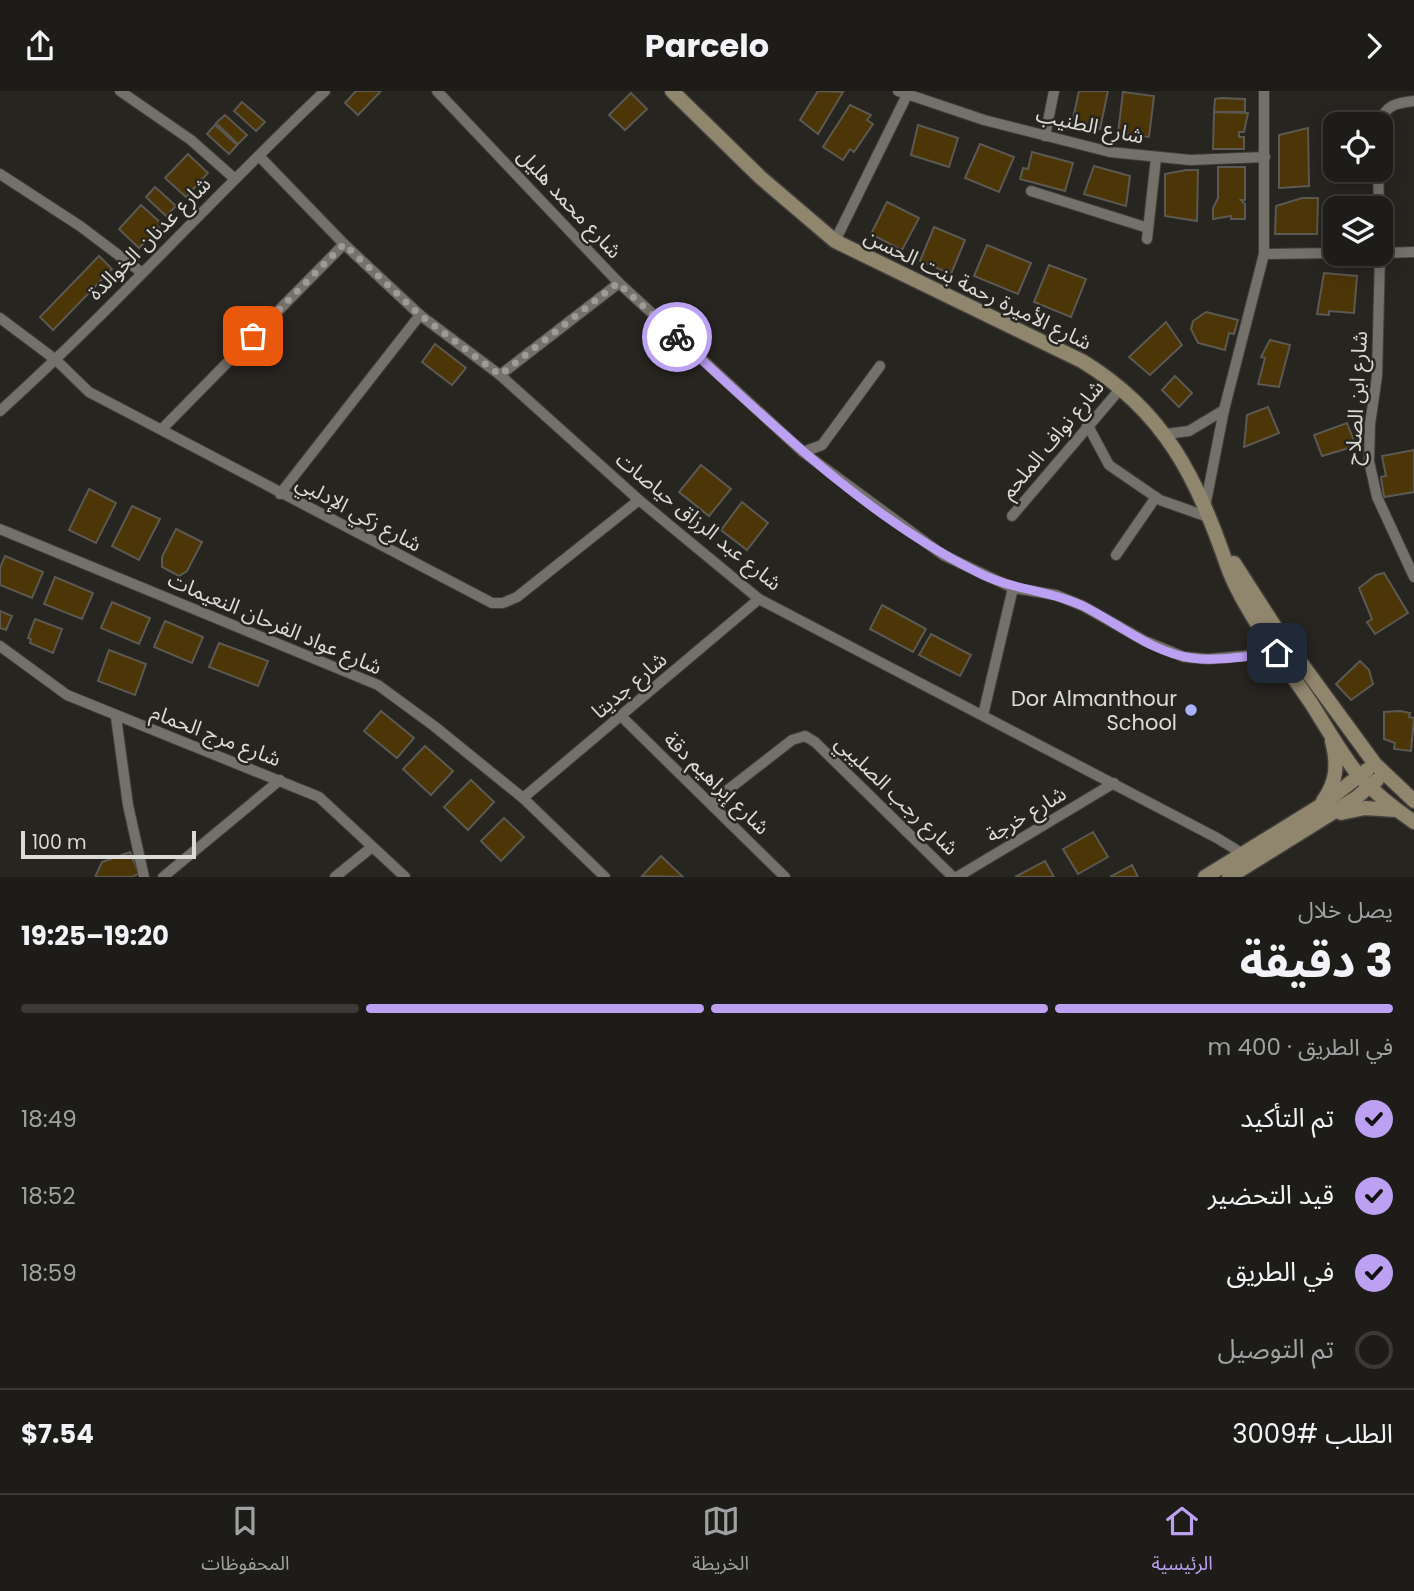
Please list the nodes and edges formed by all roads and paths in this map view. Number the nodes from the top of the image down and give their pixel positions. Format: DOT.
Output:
graph roads {
  1 [pos="120,91"];
  2 [pos="438,91"];
  3 [pos="672,91"];
  4 [pos="1054,91"];
  5 [pos="1264,91"];
  6 [pos="322,92"];
  7 [pos="903,93"];
  8 [pos="1414,101"];
  9 [pos="1385,112"];
  10 [pos="1045,136"];
  11 [pos="260,157"];
  12 [pos="1265,157"];
  13 [pos="1156,158"];
  14 [pos="0,174"];
  15 [pos="236,179"];
  16 [pos="1031,191"];
  17 [pos="835,241"];
  18 [pos="344,244"];
  19 [pos="1414,252"];
  20 [pos="1323,253"];
  21 [pos="1393,253"];
  22 [pos="1264,254"];
  23 [pos="1380,266"];
  24 [pos="141,272"];
  25 [pos="618,283"];
  26 [pos="420,315"];
  27 [pos="0,318"];
  28 [pos="56,360"];
  29 [pos="880,366"];
  30 [pos="500,375"];
  31 [pos="1121,387"];
  32 [pos="1224,410"];
  33 [pos="0,411"];
  34 [pos="1087,423"];
  35 [pos="162,429"];
  36 [pos="1166,434"];
  37 [pos="803,452"];
  38 [pos="280,494"];
  39 [pos="1156,497"];
  40 [pos="639,500"];
  41 [pos="1206,514"];
  42 [pos="1012,516"];
  43 [pos="0,529"];
  44 [pos="1116,555"];
  45 [pos="1225,555"];
  46 [pos="1414,577"];
  47 [pos="1013,588"];
  48 [pos="759,599"];
  49 [pos="0,646"];
  50 [pos="1277,653"];
  51 [pos="984,715"];
  52 [pos="116,717"];
  53 [pos="621,717"];
  54 [pos="1328,730"];
  55 [pos="1379,769"];
  56 [pos="280,780"];
  57 [pos="1365,781"];
  58 [pos="1114,783"];
  59 [pos="523,798"];
  60 [pos="1414,800"];
  61 [pos="711,803"];
  62 [pos="1396,810"];
  63 [pos="1323,812"];
  64 [pos="1414,822"];
  65 [pos="372,847"];
  66 [pos="1249,857"];
  67 [pos="144,877"];
  68 [pos="163,877"];
  69 [pos="335,877"];
  70 [pos="405,877"];
  71 [pos="605,877"];
  72 [pos="785,877"];
  73 [pos="955,877"];
  74 [pos="1205,877"];
  75 [pos="1229,877"];
  1 -- 15 [label="street"];
  2 -- 25 [label="street, شارع محمد هليل"];
  3 -- 17 [label="street, شارع الأميرة رحمة بنت الحسن"];
  4 -- 10 [label="street"];
  5 -- 12 [label="street"];
  6 -- 11 [label="street, شارع عدنان الخوالدة"];
  7 -- 10 [label="street, شارع الطنيب"];
  7 -- 17 [label="street"];
  8 -- 9 [label="street"];
  10 -- 13 [label="street, شارع الطنيب"];
  11 -- 15 [label="street, شارع عدنان الخوالدة"];
  11 -- 18 [label="street, شارع عبد الرزاق حياصات"];
  12 -- 13 [label="street"];
  12 -- 22 [label="street"];
  13 -- 16 [label="street, شارع الطنيب"];
  14 -- 24 [label="street"];
  15 -- 24 [label="street, شارع عدنان الخوالدة"];
  17 -- 31 [label="street, شارع الأميرة رحمة بنت الحسن"];
  18 -- 26 [label="street, شارع عبد الرزاق حياصات"];
  18 -- 35 [label="street"];
  19 -- 21 [label="street"];
  20 -- 22 [label="street"];
  22 -- 32 [label="street"];
  23 -- 46 [label="street, شارع ابن الصلاح"];
  24 -- 28 [label="street, شارع عدنان الخوالدة"];
  25 -- 30 [label="street"];
  25 -- 37 [label="street, شارع محمد هليل"];
  26 -- 30 [label="street, شارع عبد الرزاق حياصات"];
  26 -- 38 [label="street"];
  27 -- 28 [label="street, شارع زكي الإدلبي"];
  28 -- 33 [label="street, شارع عدنان الخوالدة"];
  28 -- 35 [label="street, شارع زكي الإدلبي"];
  29 -- 37 [label="street"];
  30 -- 40 [label="street, شارع عبد الرزاق حياصات"];
  31 -- 34 [label="street, شارع نواف الملحم"];
  31 -- 36 [label="street, شارع الأميرة رحمة بنت الحسن"];
  32 -- 36 [label="street"];
  32 -- 41 [label="street"];
  34 -- 39 [label="street"];
  34 -- 42 [label="street, شارع نواف الملحم"];
  35 -- 38 [label="street, شارع زكي الإدلبي"];
  36 -- 41 [label="street, شارع الأميرة رحمة بنت الحسن"];
  37 -- 47 [label="street, شارع محمد هليل"];
  38 -- 40 [label="street, شارع زكي الإدلبي"];
  39 -- 41 [label="street"];
  39 -- 44 [label="street"];
  40 -- 48 [label="street, شارع عبد الرزاق حياصات"];
  41 -- 45 [label="street, شارع الأميرة رحمة بنت الحسن"];
  43 -- 59 [label="street, شارع عواد الفرحان النعيمات"];
  45 -- 50 [label="street, شارع الأميرة رحمة بنت الحسن"];
  45 -- 55 [label="street, شارع الأميرة رحمة بنت الحسن"];
  47 -- 50 [label="street, شارع محمد هليل"];
  47 -- 51 [label="street"];
  48 -- 51 [label="street, شارع عبد الرزاق حياصات"];
  48 -- 53 [label="street, شارع جديتا"];
  49 -- 52 [label="street, شارع مرج الحمام"];
  50 -- 54 [label="street, شارع الأميرة رحمة بنت الحسن"];
  51 -- 58 [label="street, شارع عبد الرزاق حياصات"];
  52 -- 56 [label="street, شارع مرج الحمام"];
  52 -- 67 [label="street"];
  53 -- 59 [label="street, شارع جديتا"];
  53 -- 61 [label="street, شارع إبراهيم دقة"];
  54 -- 57 [label="street, شارع الأميرة رحمة بنت الحسن"];
  54 -- 63 [label="street"];
  55 -- 57 [label="street"];
  55 -- 60 [label="street, شارع الأميرة رحمة بنت الحسن"];
  56 -- 65 [label="street, شارع مرج الحمام"];
  56 -- 68 [label="street"];
  57 -- 62 [label="street, شارع الأميرة رحمة بنت الحسن"];
  57 -- 63 [label="street"];
  58 -- 66 [label="street, شارع عبد الرزاق حياصات"];
  58 -- 73 [label="street, شارع خرجة"];
  59 -- 71 [label="street, شارع عواد الفرحان النعيمات"];
  61 -- 72 [label="street, شارع إبراهيم دقة"];
  61 -- 73 [label="street, شارع رجب الصليبي"];
  62 -- 63 [label="street"];
  62 -- 64 [label="street, شارع الأميرة رحمة بنت الحسن"];
  63 -- 66 [label="street"];
  65 -- 69 [label="street"];
  65 -- 70 [label="street, شارع مرج الحمام"];
  66 -- 74 [label="street"];
  66 -- 75 [label="street"];
}
